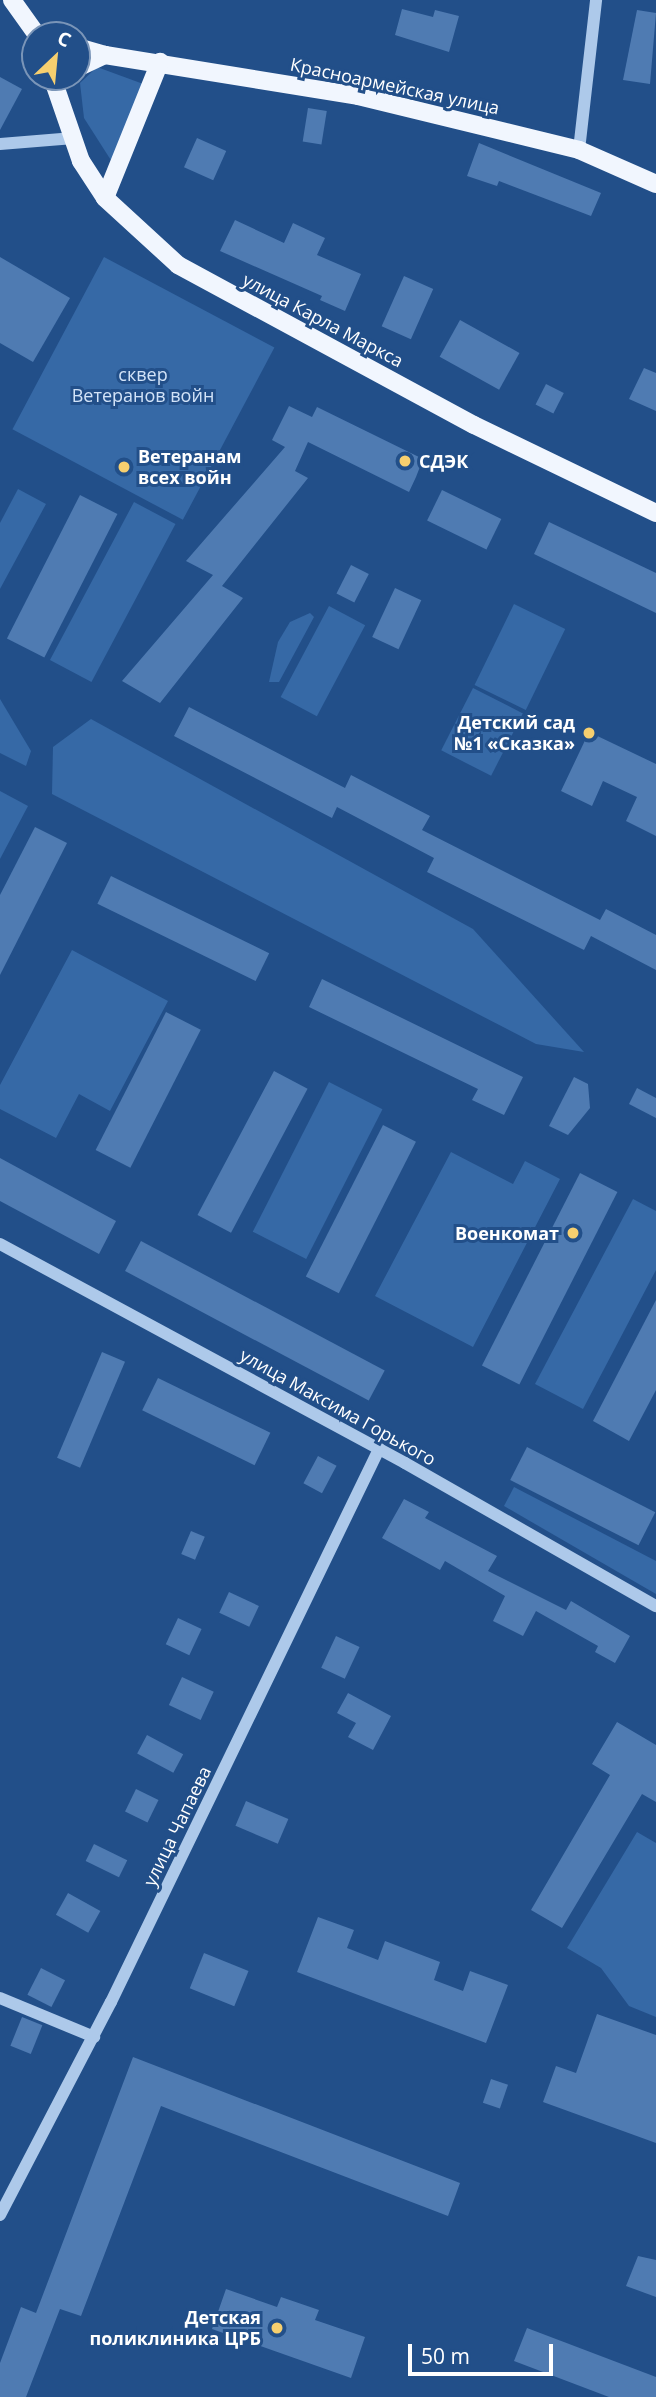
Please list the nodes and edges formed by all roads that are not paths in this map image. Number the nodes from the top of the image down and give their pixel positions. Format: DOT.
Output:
graph roads {
  1 [pos="12,0"];
  2 [pos="596,0"];
  3 [pos="28,21"];
  4 [pos="91,51"];
  5 [pos="105,55"];
  6 [pos="91,62"];
  7 [pos="160,62"];
  8 [pos="57,91"];
  9 [pos="66,91"];
  10 [pos="62,105"];
  11 [pos="74,138"];
  12 [pos="0,144"];
  13 [pos="579,150"];
  14 [pos="656,184"];
  15 [pos="105,198"];
  16 [pos="656,513"];
  17 [pos="0,1244"];
  18 [pos="379,1450"];
  19 [pos="656,1606"];
  20 [pos="0,1998"];
  21 [pos="94,2037"];
  22 [pos="0,2215"];
  1 -- 3 [label="main road"];
  2 -- 13 [label="street"];
  4 -- 5 [label="main road, Красноармейская улица"];
  5 -- 6 [label="main road"];
  5 -- 7 [label="main road, Красноармейская улица"];
  7 -- 13 [label="main road, Красноармейская улица"];
  7 -- 15 [label="main road"];
  8 -- 10 [label="main road, улица Карла Маркса"];
  9 -- 10 [label="main road"];
  10 -- 11 [label="main road, улица Карла Маркса"];
  11 -- 12 [label="street"];
  11 -- 15 [label="main road, улица Карла Маркса"];
  13 -- 14 [label="main road, Красноармейская улица"];
  15 -- 16 [label="main road, улица Карла Маркса"];
  17 -- 18 [label="street, улица Максима Горького"];
  18 -- 19 [label="street, улица Максима Горького"];
  18 -- 21 [label="street, улица Чапаева"];
  20 -- 21 [label="street"];
  21 -- 22 [label="street, улица Чапаева"];
}
